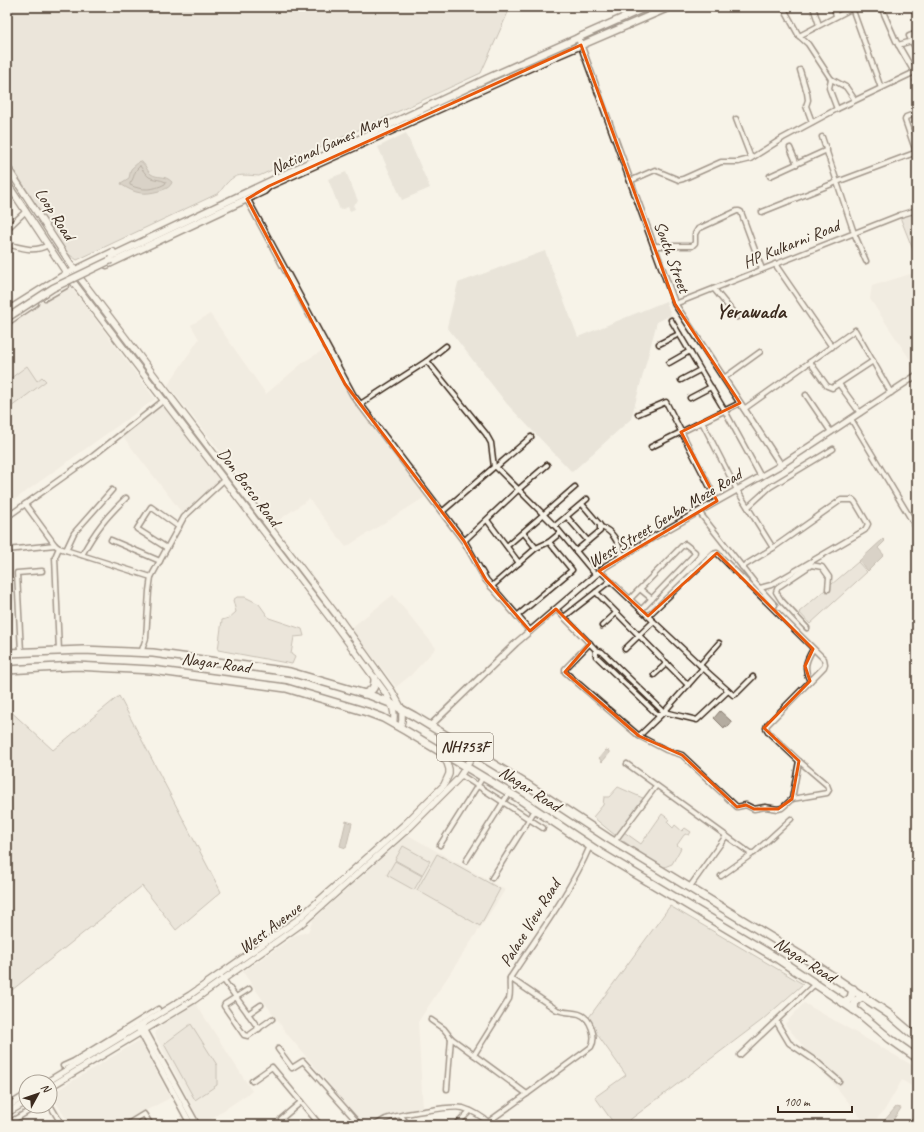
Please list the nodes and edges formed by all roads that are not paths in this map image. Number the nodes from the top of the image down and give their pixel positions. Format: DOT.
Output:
graph roads {
  1 [pos="647,7"];
  2 [pos="668,7"];
  3 [pos="783,7"];
  4 [pos="813,7"];
  5 [pos="834,7"];
  6 [pos="853,7"];
  7 [pos="881,7"];
  8 [pos="836,16"];
  9 [pos="819,25"];
  10 [pos="917,33"];
  11 [pos="798,36"];
  12 [pos="578,37"];
  13 [pos="912,41"];
  14 [pos="582,45"];
  15 [pos="898,45"];
  16 [pos="917,51"];
  17 [pos="800,70"];
  18 [pos="916,71"];
  19 [pos="831,79"];
  20 [pos="881,88"];
  21 [pos="855,100"];
  22 [pos="836,109"];
  23 [pos="917,113"];
  24 [pos="736,118"];
  25 [pos="812,122"];
  26 [pos="822,137"];
  27 [pos="790,148"];
  28 [pos="827,150"];
  29 [pos="917,152"];
  30 [pos="751,158"];
  31 [pos="797,164"];
  32 [pos="7,167"];
  33 [pos="770,176"];
  34 [pos="630,181"];
  35 [pos="837,182"];
  36 [pos="7,183"];
  37 [pos="268,184"];
  38 [pos="247,199"];
  39 [pos="917,210"];
  40 [pos="26,212"];
  41 [pos="762,212"];
  42 [pos="7,229"];
  43 [pos="854,233"];
  44 [pos="7,244"];
  45 [pos="48,245"];
  46 [pos="654,246"];
  47 [pos="111,258"];
  48 [pos="866,260"];
  49 [pos="775,264"];
  50 [pos="762,269"];
  51 [pos="75,270"];
  52 [pos="68,274"];
  53 [pos="80,278"];
  54 [pos="74,281"];
  55 [pos="47,285"];
  56 [pos="714,289"];
  57 [pos="52,292"];
  58 [pos="675,304"];
  59 [pos="7,311"];
  60 [pos="7,314"];
  61 [pos="737,317"];
  62 [pos="7,318"];
  63 [pos="671,320"];
  64 [pos="7,322"];
  65 [pos="679,334"];
  66 [pos="659,344"];
  67 [pos="446,346"];
  68 [pos="832,346"];
  69 [pos="690,351"];
  70 [pos="760,352"];
  71 [pos="427,361"];
  72 [pos="872,361"];
  73 [pos="810,362"];
  74 [pos="669,363"];
  75 [pos="700,370"];
  76 [pos="917,375"];
  77 [pos="724,378"];
  78 [pos="680,380"];
  79 [pos="839,384"];
  80 [pos="711,387"];
  81 [pos="890,393"];
  82 [pos="806,395"];
  83 [pos="690,398"];
  84 [pos="164,400"];
  85 [pos="740,403"];
  86 [pos="360,405"];
  87 [pos="744,409"];
  88 [pos="725,411"];
  89 [pos="860,413"];
  90 [pos="638,414"];
  91 [pos="851,419"];
  92 [pos="702,422"];
  93 [pos="682,432"];
  94 [pos="831,432"];
  95 [pos="531,438"];
  96 [pos="652,447"];
  97 [pos="833,449"];
  98 [pos="547,465"];
  99 [pos="781,465"];
  100 [pos="495,467"];
  101 [pos="761,477"];
  102 [pos="224,479"];
  103 [pos="575,487"];
  104 [pos="519,489"];
  105 [pos="112,490"];
  106 [pos="737,490"];
  107 [pos="126,498"];
  108 [pos="587,499"];
  109 [pos="717,502"];
  110 [pos="25,504"];
  111 [pos="582,504"];
  112 [pos="748,507"];
  113 [pos="442,512"];
  114 [pos="699,512"];
  115 [pos="543,514"];
  116 [pos="567,517"];
  117 [pos="7,518"];
  118 [pos="487,520"];
  119 [pos="556,526"];
  120 [pos="179,527"];
  121 [pos="601,527"];
  122 [pos="917,529"];
  123 [pos="523,532"];
  124 [pos="560,533"];
  125 [pos="111,540"];
  126 [pos="588,540"];
  127 [pos="464,541"];
  128 [pos="549,542"];
  129 [pos="507,546"];
  130 [pos="57,547"];
  131 [pos="167,548"];
  132 [pos="536,548"];
  133 [pos="773,548"];
  134 [pos="7,550"];
  135 [pos="66,550"];
  136 [pos="576,551"];
  137 [pos="82,555"];
  138 [pos="623,556"];
  139 [pos="160,561"];
  140 [pos="519,563"];
  141 [pos="742,566"];
  142 [pos="42,571"];
  143 [pos="600,571"];
  144 [pos="595,574"];
  145 [pos="151,577"];
  146 [pos="610,581"];
  147 [pos="491,587"];
  148 [pos="760,588"];
  149 [pos="640,589"];
  150 [pos="828,589"];
  151 [pos="596,592"];
  152 [pos="630,599"];
  153 [pos="652,599"];
  154 [pos="775,605"];
  155 [pos="556,609"];
  156 [pos="642,610"];
  157 [pos="616,613"];
  158 [pos="517,616"];
  159 [pos="648,616"];
  160 [pos="564,617"];
  161 [pos="653,622"];
  162 [pos="602,626"];
  163 [pos="807,628"];
  164 [pos="530,631"];
  165 [pos="638,636"];
  166 [pos="590,643"];
  167 [pos="719,643"];
  168 [pos="813,648"];
  169 [pos="625,649"];
  170 [pos="596,650"];
  171 [pos="59,651"];
  172 [pos="21,652"];
  173 [pos="7,653"];
  174 [pos="141,653"];
  175 [pos="666,663"];
  176 [pos="701,666"];
  177 [pos="7,670"];
  178 [pos="654,675"];
  179 [pos="375,678"];
  180 [pos="753,678"];
  181 [pos="810,681"];
  182 [pos="688,685"];
  183 [pos="728,691"];
  184 [pos="364,694"];
  185 [pos="392,705"];
  186 [pos="402,709"];
  187 [pos="664,712"];
  188 [pos="659,716"];
  189 [pos="393,724"];
  190 [pos="430,726"];
  191 [pos="400,728"];
  192 [pos="639,736"];
  193 [pos="435,748"];
  194 [pos="475,753"];
  195 [pos="799,761"];
  196 [pos="627,764"];
  197 [pos="466,767"];
  198 [pos="461,775"];
  199 [pos="483,777"];
  200 [pos="478,786"];
  201 [pos="656,786"];
  202 [pos="509,793"];
  203 [pos="792,799"];
  204 [pos="503,802"];
  205 [pos="536,810"];
  206 [pos="530,819"];
  207 [pos="791,819"];
  208 [pos="543,828"];
  209 [pos="726,836"];
  210 [pos="614,842"];
  211 [pos="440,845"];
  212 [pos="590,846"];
  213 [pos="752,854"];
  214 [pos="466,862"];
  215 [pos="721,876"];
  216 [pos="492,878"];
  217 [pos="689,888"];
  218 [pos="222,977"];
  219 [pos="510,978"];
  220 [pos="815,984"];
  221 [pos="249,989"];
  222 [pos="853,989"];
  223 [pos="864,996"];
  224 [pos="237,998"];
  225 [pos="844,1002"];
  226 [pos="261,1005"];
  227 [pos="158,1009"];
  228 [pos="854,1010"];
  229 [pos="248,1014"];
  230 [pos="272,1019"];
  231 [pos="431,1020"];
  232 [pos="776,1021"];
  233 [pos="141,1029"];
  234 [pos="259,1029"];
  235 [pos="126,1031"];
  236 [pos="451,1038"];
  237 [pos="917,1038"];
  238 [pos="278,1049"];
  239 [pos="474,1055"];
  240 [pos="740,1055"];
  241 [pos="917,1058"];
  242 [pos="63,1066"];
  243 [pos="58,1075"];
  244 [pos="252,1081"];
  245 [pos="58,1082"];
  246 [pos="839,1082"];
  247 [pos="446,1089"];
  248 [pos="527,1094"];
  249 [pos="18,1100"];
  250 [pos="301,1102"];
  251 [pos="7,1106"];
  252 [pos="18,1107"];
  253 [pos="470,1111"];
  254 [pos="7,1114"];
  255 [pos="24,1114"];
  256 [pos="55,1114"];
  257 [pos="401,1116"];
  258 [pos="281,1119"];
  259 [pos="488,1122"];
  260 [pos="7,1124"];
  261 [pos="62,1125"];
  262 [pos="126,1125"];
  263 [pos="152,1125"];
  264 [pos="191,1125"];
  265 [pos="198,1125"];
  266 [pos="320,1125"];
  267 [pos="360,1125"];
  268 [pos="375,1125"];
  269 [pos="408,1125"];
  270 [pos="456,1125"];
  271 [pos="492,1125"];
  1 -- 12 [label="main road, National Games Marg"];
  2 -- 14 [label="main road, National Games Marg"];
  3 -- 11 [label="street"];
  4 -- 9 [label="street"];
  5 -- 8 [label="street"];
  6 -- 8 [label="street"];
  6 -- 20 [label="street"];
  7 -- 15 [label="street"];
  8 -- 9 [label="street"];
  9 -- 11 [label="street"];
  10 -- 13 [label="street"];
  11 -- 19 [label="street"];
  12 -- 14 [label="street, South Street"];
  12 -- 37 [label="main road, National Games Marg"];
  13 -- 15 [label="street"];
  13 -- 16 [label="street"];
  14 -- 34 [label="street, South Street"];
  14 -- 37 [label="main road, National Games Marg"];
  15 -- 18 [label="street"];
  17 -- 25 [label="street"];
  18 -- 20 [label="street"];
  19 -- 21 [label="street"];
  19 -- 22 [label="street"];
  20 -- 21 [label="street"];
  21 -- 22 [label="street"];
  22 -- 25 [label="street"];
  23 -- 29 [label="street"];
  24 -- 30 [label="street"];
  25 -- 30 [label="street"];
  26 -- 28 [label="street"];
  27 -- 31 [label="street"];
  28 -- 31 [label="street"];
  28 -- 35 [label="street"];
  29 -- 35 [label="street"];
  30 -- 34 [label="street"];
  31 -- 33 [label="street"];
  32 -- 51 [label="main road, Loop Road"];
  34 -- 46 [label="street, South Street"];
  35 -- 41 [label="street"];
  35 -- 43 [label="street"];
  36 -- 40 [label="main road, Loop Road"];
  37 -- 38 [label="main road, National Games Marg"];
  37 -- 47 [label="main road"];
  37 -- 51 [label="main road, National Games Marg"];
  38 -- 53 [label="main road, National Games Marg"];
  38 -- 86 [label="street"];
  39 -- 43 [label="street, HP Kulkarni Road"];
  40 -- 42 [label="street"];
  40 -- 45 [label="main road, Loop Road"];
  43 -- 48 [label="street"];
  43 -- 49 [label="street, HP Kulkarni Road"];
  44 -- 45 [label="street"];
  45 -- 52 [label="main road, Loop Road"];
  46 -- 50 [label="street"];
  46 -- 58 [label="street, South Street"];
  47 -- 60 [label="main road, bridge"];
  47 -- 62 [label="main road, bridge"];
  49 -- 50 [label="street, HP Kulkarni Road"];
  49 -- 68 [label="street"];
  50 -- 56 [label="street, HP Kulkarni Road"];
  51 -- 52 [label="main road, National Games Marg"];
  51 -- 53 [label="main road, Loop Road"];
  52 -- 54 [label="main road, Don Bosco Road"];
  52 -- 55 [label="main road, National Games Marg"];
  53 -- 54 [label="main road, National Games Marg"];
  53 -- 186 [label="main road, Don Bosco Road"];
  54 -- 57 [label="main road, National Games Marg"];
  54 -- 84 [label="main road, Don Bosco Road"];
  55 -- 57 [label="main road"];
  55 -- 59 [label="main road, National Games Marg"];
  56 -- 58 [label="street, HP Kulkarni Road"];
  56 -- 61 [label="street"];
  57 -- 64 [label="main road, National Games Marg"];
  58 -- 77 [label="street, South Street"];
  63 -- 65 [label="street"];
  65 -- 66 [label="street"];
  65 -- 69 [label="street"];
  67 -- 71 [label="street"];
  68 -- 72 [label="street"];
  68 -- 73 [label="street"];
  69 -- 74 [label="street"];
  69 -- 75 [label="street"];
  70 -- 77 [label="street"];
  71 -- 86 [label="street"];
  71 -- 100 [label="street"];
  72 -- 79 [label="street"];
  72 -- 81 [label="street"];
  73 -- 79 [label="street"];
  73 -- 87 [label="street"];
  75 -- 78 [label="street"];
  75 -- 80 [label="street"];
  76 -- 81 [label="street, West Street Genba Moze Road"];
  77 -- 85 [label="street, South Street"];
  79 -- 89 [label="street"];
  80 -- 83 [label="street"];
  80 -- 88 [label="street"];
  81 -- 89 [label="street, West Street Genba Moze Road"];
  82 -- 94 [label="street"];
  84 -- 102 [label="main road, Don Bosco Road"];
  84 -- 110 [label="street"];
  85 -- 87 [label="street, South Street"];
  85 -- 88 [label="street"];
  86 -- 113 [label="street"];
  87 -- 99 [label="street, South Street"];
  88 -- 92 [label="street"];
  88 -- 101 [label="street"];
  89 -- 91 [label="street, West Street Genba Moze Road"];
  90 -- 93 [label="street"];
  91 -- 94 [label="street, West Street Genba Moze Road"];
  91 -- 122 [label="street"];
  92 -- 93 [label="street"];
  92 -- 106 [label="street"];
  93 -- 96 [label="street"];
  93 -- 109 [label="street"];
  94 -- 99 [label="street, West Street Genba Moze Road"];
  95 -- 100 [label="street"];
  97 -- 112 [label="street"];
  98 -- 104 [label="street"];
  99 -- 101 [label="street, West Street Genba Moze Road"];
  100 -- 104 [label="street"];
  100 -- 113 [label="street"];
  101 -- 106 [label="street, West Street Genba Moze Road"];
  102 -- 120 [label="street"];
  102 -- 179 [label="main road, Don Bosco Road"];
  103 -- 115 [label="street"];
  104 -- 115 [label="street"];
  104 -- 118 [label="street"];
  105 -- 135 [label="street"];
  106 -- 109 [label="street, West Street Genba Moze Road"];
  106 -- 112 [label="street"];
  107 -- 137 [label="street"];
  108 -- 111 [label="street"];
  109 -- 114 [label="street, West Street Genba Moze Road"];
  110 -- 117 [label="street"];
  110 -- 130 [label="street"];
  111 -- 116 [label="street"];
  111 -- 121 [label="street"];
  112 -- 133 [label="street"];
  113 -- 127 [label="street"];
  114 -- 138 [label="street, West Street Genba Moze Road"];
  114 -- 141 [label="street"];
  115 -- 119 [label="street"];
  115 -- 123 [label="street"];
  116 -- 119 [label="street"];
  116 -- 126 [label="street"];
  118 -- 127 [label="street"];
  118 -- 129 [label="street"];
  119 -- 124 [label="street"];
  120 -- 131 [label="street"];
  120 -- 131 [label="street"];
  121 -- 126 [label="street"];
  121 -- 138 [label="street"];
  123 -- 129 [label="street"];
  123 -- 132 [label="street"];
  124 -- 128 [label="street"];
  124 -- 136 [label="street"];
  125 -- 139 [label="street"];
  126 -- 136 [label="street"];
  127 -- 147 [label="street"];
  128 -- 132 [label="street"];
  128 -- 158 [label="street"];
  129 -- 140 [label="street"];
  130 -- 134 [label="street"];
  130 -- 135 [label="street"];
  130 -- 171 [label="street"];
  131 -- 139 [label="street"];
  132 -- 140 [label="street"];
  133 -- 141 [label="street"];
  133 -- 148 [label="street"];
  135 -- 137 [label="street"];
  136 -- 144 [label="street"];
  137 -- 145 [label="street"];
  138 -- 143 [label="street, West Street Genba Moze Road"];
  139 -- 145 [label="street"];
  140 -- 147 [label="street"];
  141 -- 148 [label="street"];
  142 -- 172 [label="street"];
  143 -- 144 [label="street, West Street Genba Moze Road"];
  143 -- 146 [label="street"];
  144 -- 155 [label="street, West Street Genba Moze Road"];
  145 -- 174 [label="street"];
  146 -- 151 [label="street"];
  146 -- 152 [label="street"];
  147 -- 158 [label="street"];
  148 -- 154 [label="street"];
  149 -- 152 [label="street"];
  149 -- 153 [label="street"];
  149 -- 153 [label="street"];
  150 -- 163 [label="street"];
  151 -- 157 [label="street"];
  151 -- 160 [label="street"];
  152 -- 156 [label="street"];
  153 -- 156 [label="street"];
  155 -- 160 [label="street"];
  155 -- 164 [label="street, West Street Genba Moze Road"];
  156 -- 159 [label="street"];
  157 -- 162 [label="street"];
  157 -- 165 [label="street"];
  158 -- 164 [label="street"];
  159 -- 161 [label="street"];
  159 -- 168 [label="street"];
  160 -- 166 [label="street"];
  161 -- 165 [label="street"];
  161 -- 176 [label="street"];
  164 -- 190 [label="street, West Street Genba Moze Road"];
  165 -- 169 [label="street"];
  165 -- 175 [label="street"];
  166 -- 170 [label="street"];
  166 -- 192 [label="street"];
  167 -- 176 [label="street"];
  168 -- 181 [label="street"];
  168 -- 181 [label="street"];
  170 -- 187 [label="street"];
  170 -- 188 [label="street"];
  171 -- 172 [label="highway, Nagar Road / NH753F"];
  171 -- 174 [label="highway, Nagar Road / NH753F"];
  172 -- 173 [label="highway, Nagar Road / NH753F"];
  174 -- 184 [label="highway, Nagar Road / NH753F"];
  175 -- 178 [label="street"];
  175 -- 182 [label="street"];
  176 -- 182 [label="street"];
  176 -- 183 [label="street"];
  177 -- 189 [label="highway, Nagar Road / NH753F"];
  179 -- 184 [label="highway"];
  179 -- 185 [label="main road, Don Bosco Road"];
  180 -- 183 [label="street"];
  181 -- 195 [label="street"];
  182 -- 187 [label="street"];
  183 -- 187 [label="street"];
  184 -- 185 [label="highway, Nagar Road / NH753F"];
  185 -- 186 [label="highway, Nagar Road / NH753F"];
  185 -- 189 [label="main road, Don Bosco Road"];
  186 -- 190 [label="highway, Nagar Road / NH753F"];
  186 -- 191 [label="main road"];
  187 -- 188 [label="street"];
  188 -- 192 [label="street"];
  189 -- 191 [label="highway, Nagar Road / NH753F"];
  190 -- 194 [label="highway, Nagar Road / NH753F"];
  191 -- 193 [label="highway, Nagar Road / NH753F"];
  192 -- 203 [label="street"];
  193 -- 197 [label="highway, Nagar Road / NH753F"];
  193 -- 218 [label="main road, West Avenue"];
  194 -- 197 [label="main road, West Avenue"];
  194 -- 210 [label="highway, Nagar Road / NH753F"];
  195 -- 203 [label="street"];
  195 -- 203 [label="street"];
  196 -- 201 [label="street"];
  197 -- 198 [label="main road, West Avenue"];
  197 -- 199 [label="highway, Nagar Road / NH753F"];
  198 -- 200 [label="street"];
  198 -- 218 [label="main road, West Avenue"];
  199 -- 200 [label="street"];
  199 -- 202 [label="highway, Nagar Road / NH753F"];
  200 -- 204 [label="street"];
  200 -- 211 [label="street"];
  201 -- 209 [label="street"];
  201 -- 210 [label="street"];
  202 -- 204 [label="street"];
  202 -- 205 [label="highway, Nagar Road / NH753F"];
  204 -- 206 [label="street"];
  204 -- 214 [label="street"];
  205 -- 206 [label="street"];
  205 -- 212 [label="highway, Nagar Road / NH753F"];
  206 -- 208 [label="street"];
  206 -- 216 [label="street"];
  207 -- 213 [label="street"];
  209 -- 213 [label="street"];
  209 -- 217 [label="street"];
  210 -- 217 [label="highway, Nagar Road / NH753F"];
  212 -- 219 [label="street, Palace View Road"];
  212 -- 220 [label="highway, Nagar Road / NH753F"];
  213 -- 215 [label="street"];
  217 -- 222 [label="highway, Nagar Road / NH753F"];
  218 -- 224 [label="street"];
  218 -- 233 [label="main road, West Avenue"];
  219 -- 239 [label="street, Palace View Road"];
  219 -- 248 [label="street"];
  220 -- 225 [label="highway, Nagar Road / NH753F"];
  220 -- 232 [label="street"];
  221 -- 224 [label="street"];
  222 -- 223 [label="highway, Nagar Road / NH753F"];
  222 -- 225 [label="highway"];
  223 -- 228 [label="highway"];
  223 -- 237 [label="highway, Nagar Road / NH753F"];
  224 -- 229 [label="street"];
  224 -- 234 [label="street"];
  225 -- 228 [label="highway, Nagar Road / NH753F"];
  226 -- 229 [label="street"];
  227 -- 235 [label="street"];
  228 -- 241 [label="highway, Nagar Road / NH753F"];
  229 -- 234 [label="street"];
  230 -- 234 [label="street"];
  231 -- 236 [label="street"];
  232 -- 240 [label="street"];
  232 -- 246 [label="street"];
  233 -- 235 [label="main road, West Avenue"];
  233 -- 245 [label="main road, West Avenue"];
  233 -- 264 [label="street"];
  233 -- 265 [label="street"];
  235 -- 242 [label="street"];
  235 -- 243 [label="main road, West Avenue"];
  236 -- 239 [label="street"];
  236 -- 247 [label="street"];
  238 -- 267 [label="street"];
  239 -- 248 [label="street"];
  244 -- 250 [label="street"];
  248 -- 259 [label="street"];
  249 -- 251 [label="main road"];
  250 -- 258 [label="street"];
  250 -- 266 [label="street"];
  252 -- 254 [label="main road"];
  253 -- 257 [label="street"];
  253 -- 259 [label="street"];
  253 -- 270 [label="street"];
  255 -- 260 [label="street"];
  256 -- 261 [label="street"];
  257 -- 268 [label="street"];
  257 -- 269 [label="street"];
  259 -- 271 [label="street"];
  262 -- 263 [label="street"];
}
